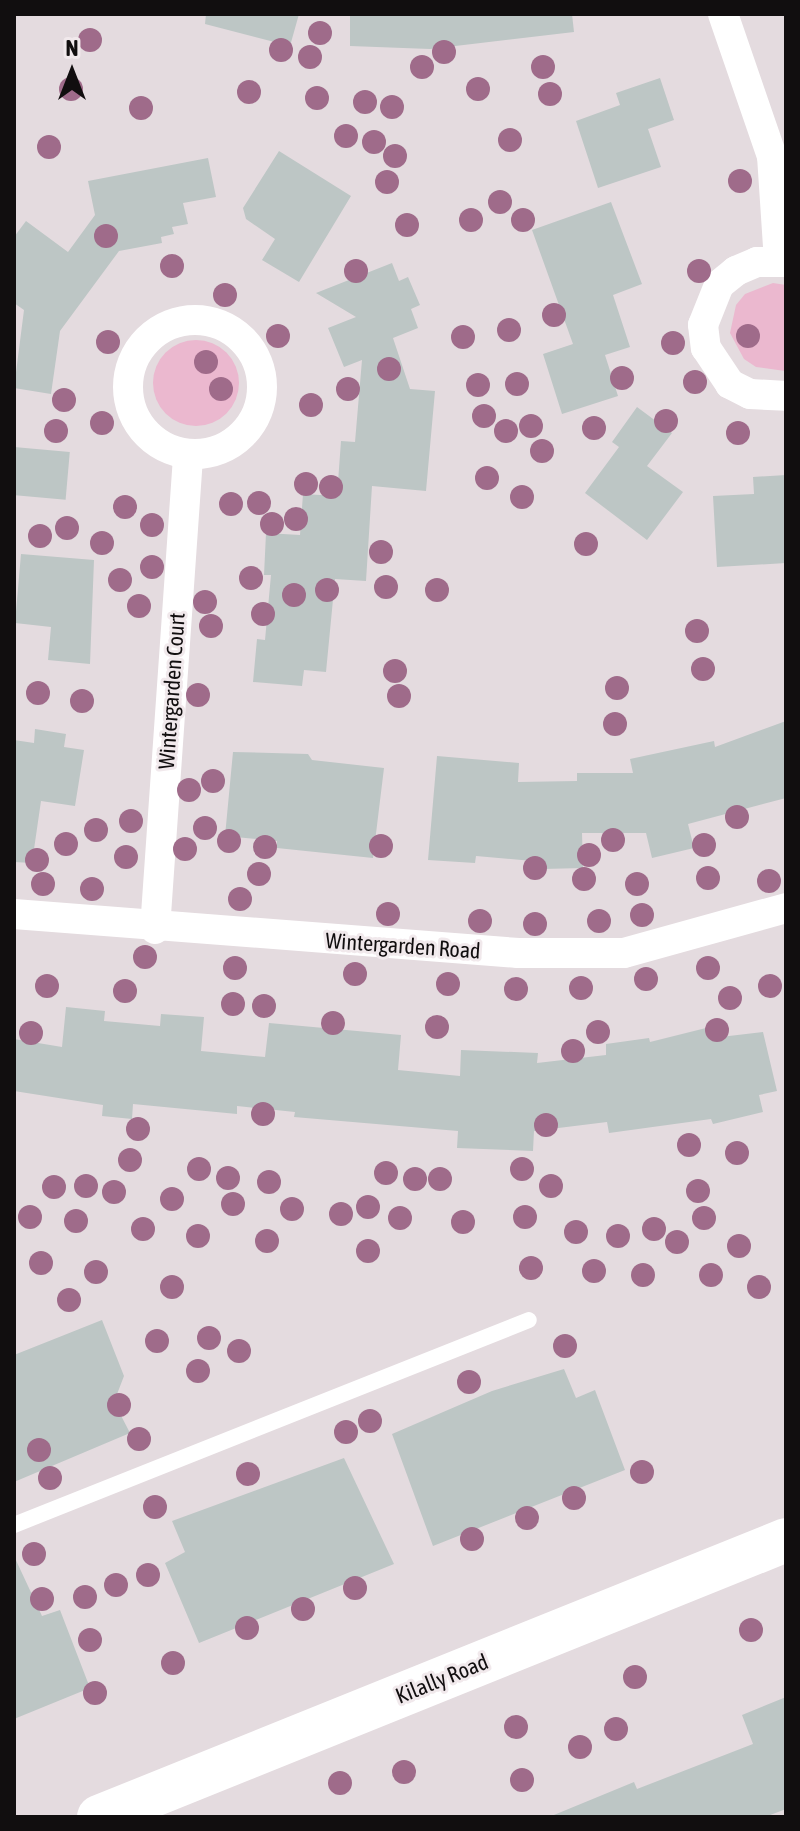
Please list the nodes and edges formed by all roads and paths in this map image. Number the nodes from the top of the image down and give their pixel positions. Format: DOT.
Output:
graph roads {
  1 [pos="723,14"];
  2 [pos="782,262"];
  3 [pos="786,396"];
  4 [pos="188,454"];
  5 [pos="786,908"];
  6 [pos="14,914"];
  7 [pos="155,929"];
  8 [pos="529,1320"];
  9 [pos="14,1525"];
  10 [pos="786,1540"];
  11 [pos="99,1817"];
  1 -- 2 [label="street"];
  2 -- 3 [label="street"];
  4 -- 4 [label="street"];
  4 -- 7 [label="street, Wintergarden Court"];
  5 -- 7 [label="street, Wintergarden Road"];
  6 -- 7 [label="street, Wintergarden Road"];
  8 -- 9 [label="lane"];
  10 -- 11 [label="street, Kilally Road"];
}
